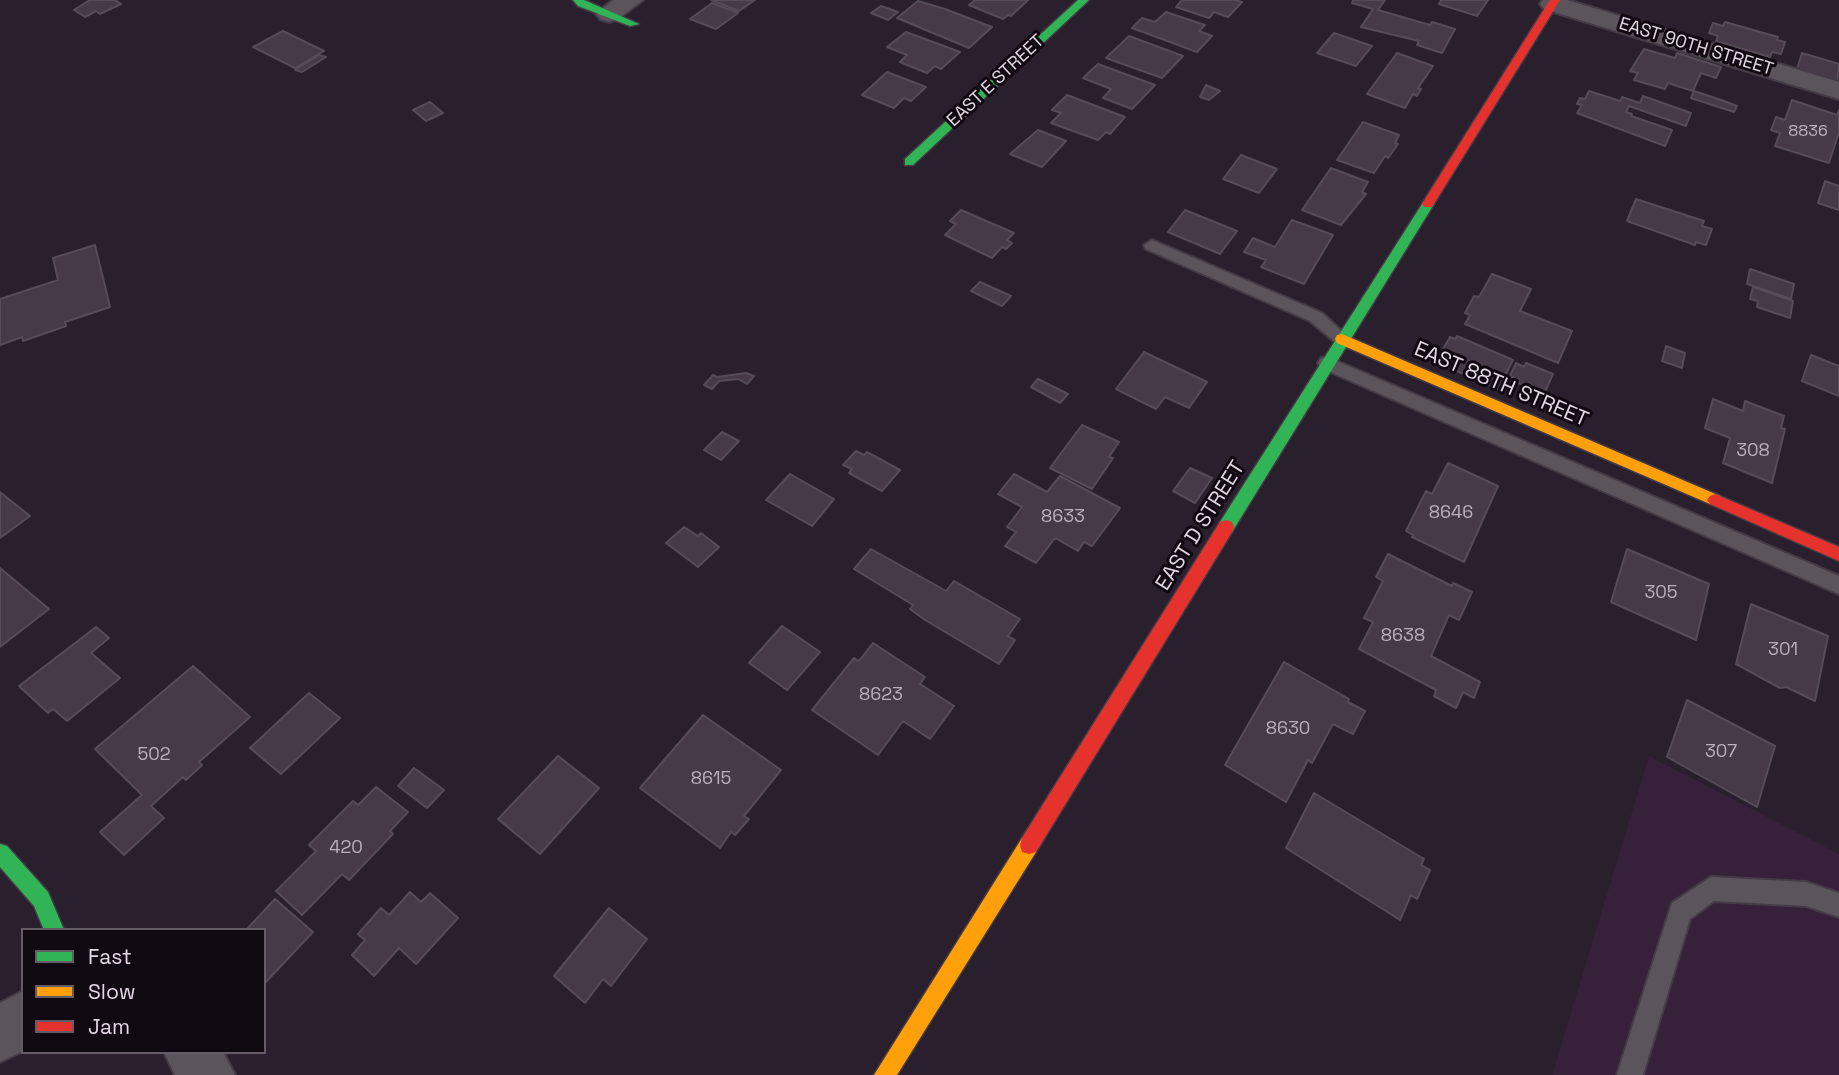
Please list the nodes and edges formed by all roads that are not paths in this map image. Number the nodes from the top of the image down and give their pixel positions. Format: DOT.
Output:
graph roads {
  1 [pos="578,0"];
  2 [pos="1084,0"];
  3 [pos="1554,2"];
  4 [pos="632,12"];
  5 [pos="609,15"];
  6 [pos="1839,91"];
  7 [pos="909,162"];
  8 [pos="1152,245"];
  9 [pos="1342,339"];
  10 [pos="1327,363"];
  11 [pos="1839,554"];
  12 [pos="1839,585"];
  13 [pos="0,853"];
  14 [pos="1839,905"];
  15 [pos="53,928"];
  16 [pos="21,1018"];
  17 [pos="0,1037"];
  18 [pos="191,1054"];
  19 [pos="209,1075"];
  20 [pos="885,1075"];
  21 [pos="1630,1075"];
  1 -- 5 [label="street"];
  2 -- 7 [label="street, EAST E STREET"];
  3 -- 6 [label="street, EAST 90TH STREET"];
  3 -- 9 [label="street, EAST D STREET"];
  4 -- 5 [label="street"];
  8 -- 9 [label="lane, EAST 88TH STREET"];
  9 -- 10 [label="street, EAST D STREET"];
  9 -- 11 [label="street, EAST 88TH STREET"];
  10 -- 12 [label="lane"];
  10 -- 20 [label="street, EAST D STREET"];
  13 -- 15 [label="street"];
  14 -- 21 [label="lane"];
  16 -- 17 [label="street"];
  18 -- 19 [label="street"];
}
